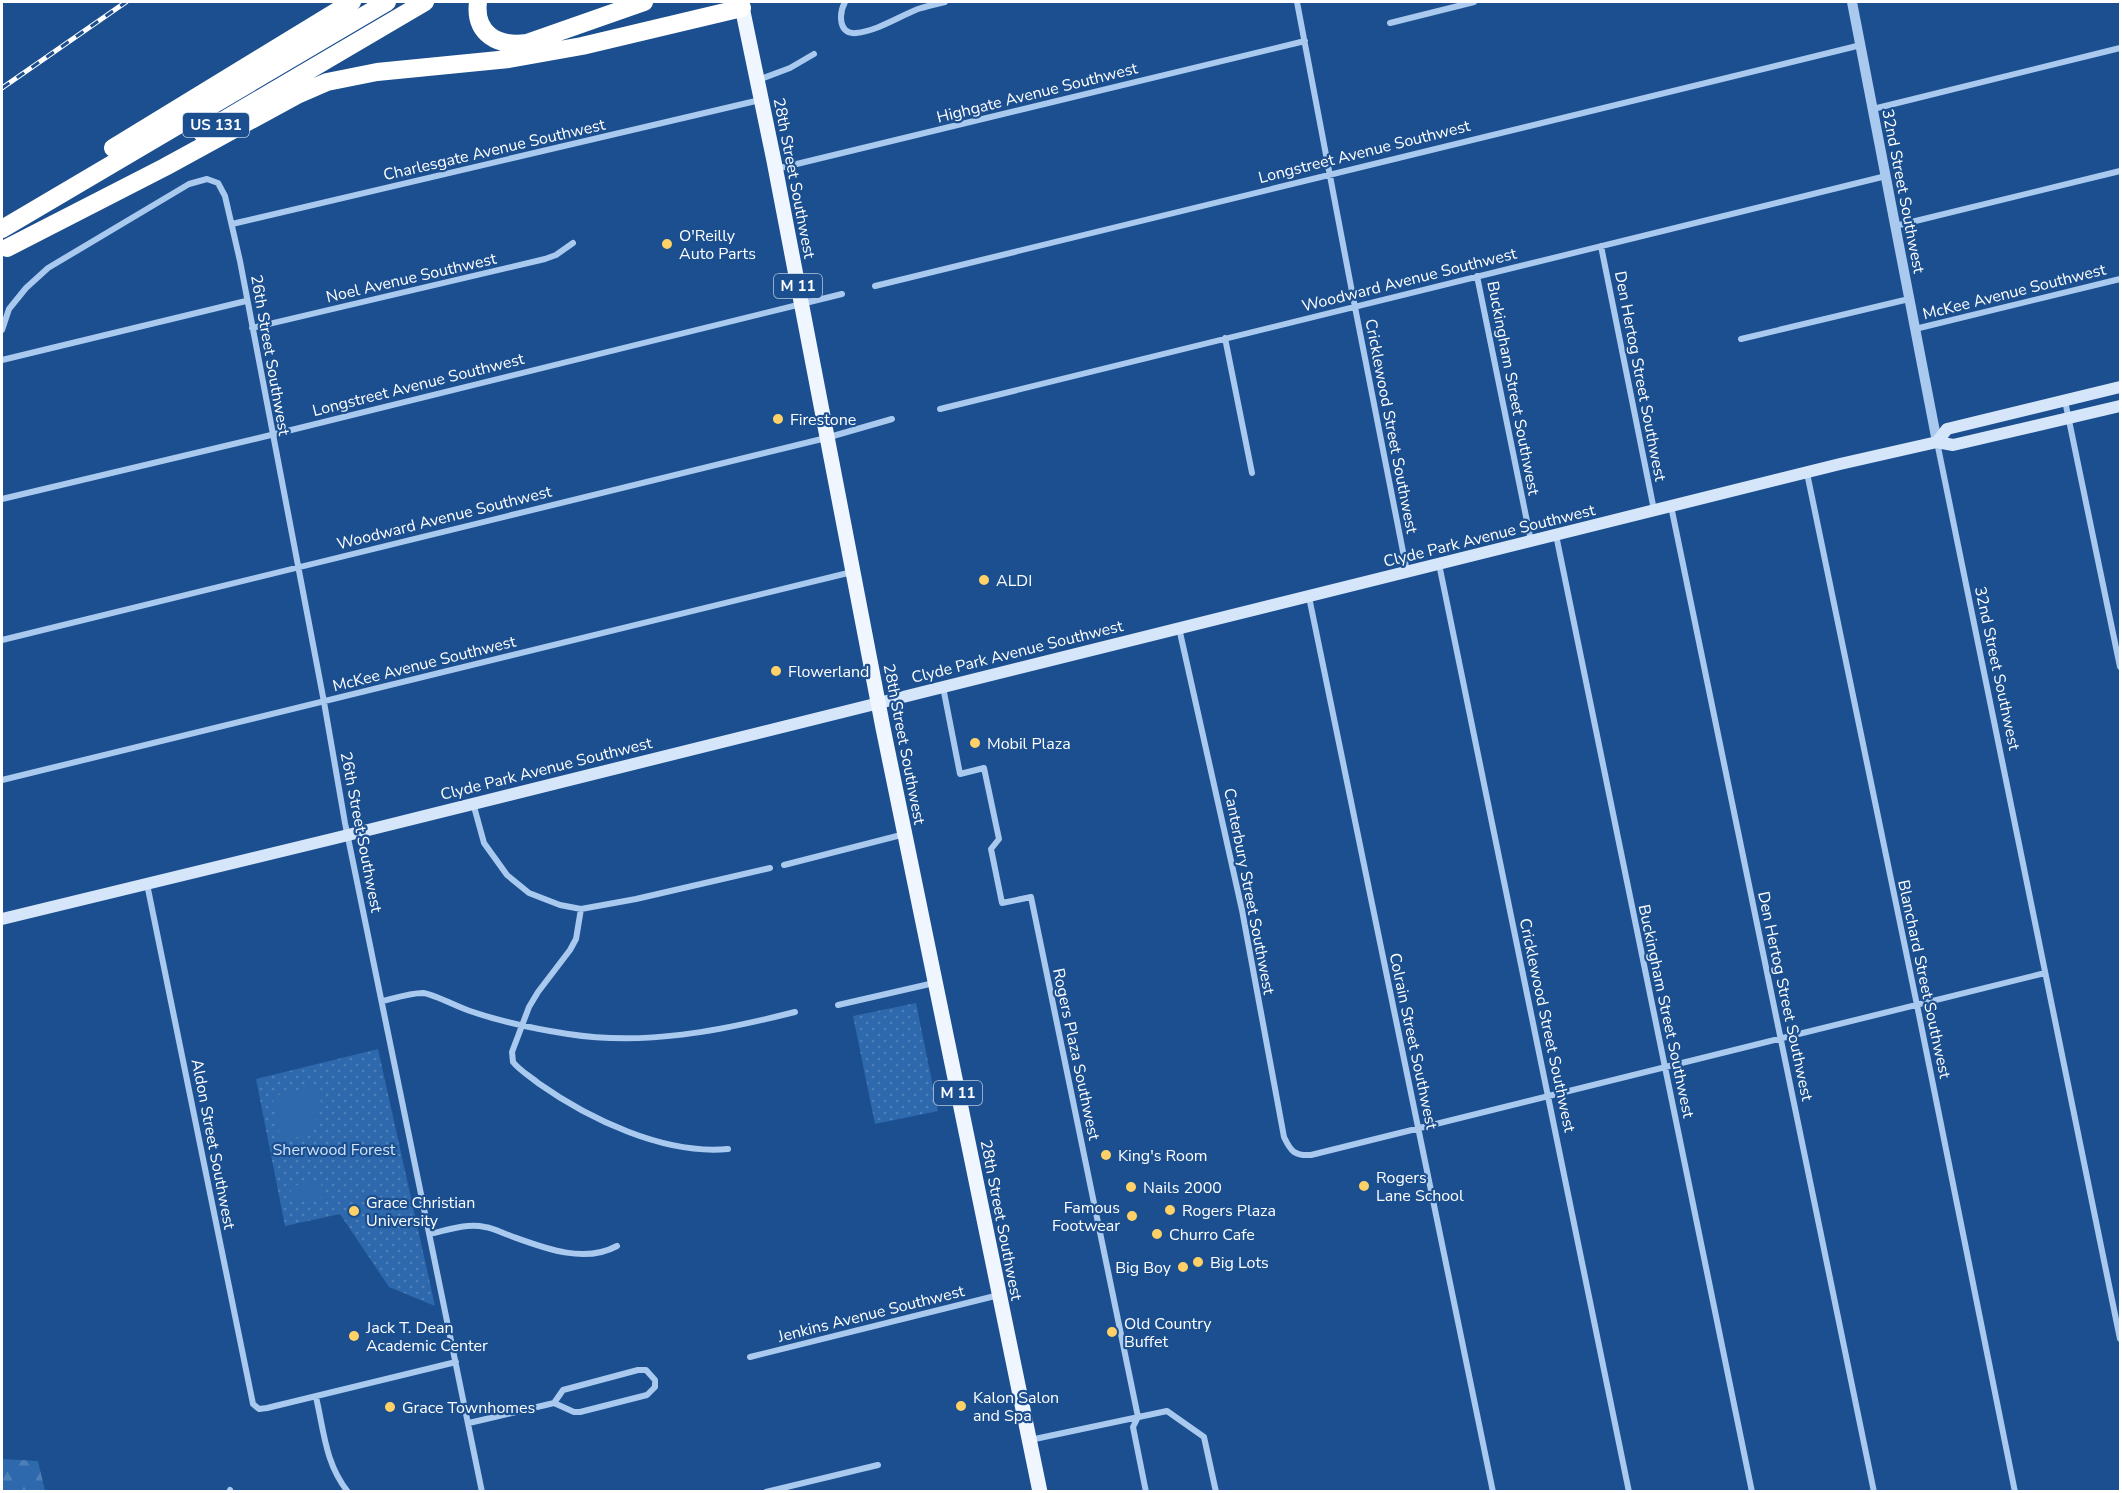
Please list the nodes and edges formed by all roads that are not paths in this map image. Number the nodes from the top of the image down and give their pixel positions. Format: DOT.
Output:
graph roads {
  1 [pos="352,2"];
  2 [pos="387,2"];
  3 [pos="425,2"];
  4 [pos="478,2"];
  5 [pos="644,2"];
  6 [pos="845,2"];
  7 [pos="945,2"];
  8 [pos="1297,2"];
  9 [pos="1474,2"];
  10 [pos="1852,2"];
  11 [pos="742,5"];
  12 [pos="1390,22"];
  13 [pos="1305,40"];
  14 [pos="1860,45"];
  15 [pos="2121,48"];
  16 [pos="814,54"];
  17 [pos="758,80"];
  18 [pos="762,99"];
  19 [pos="1872,109"];
  20 [pos="776,170"];
  21 [pos="2121,171"];
  22 [pos="1329,173"];
  23 [pos="1886,177"];
  24 [pos="2,223"];
  25 [pos="232,224"];
  26 [pos="1895,226"];
  27 [pos="2,229"];
  28 [pos="573,243"];
  29 [pos="1601,246"];
  30 [pos="4,250"];
  31 [pos="1477,276"];
  32 [pos="2121,279"];
  33 [pos="875,286"];
  34 [pos="842,294"];
  35 [pos="1909,299"];
  36 [pos="246,301"];
  37 [pos="802,304"];
  38 [pos="1354,306"];
  39 [pos="252,328"];
  40 [pos="1915,329"];
  41 [pos="2,330"];
  42 [pos="1225,338"];
  43 [pos="1741,339"];
  44 [pos="2,360"];
  45 [pos="2121,387"];
  46 [pos="2065,401"];
  47 [pos="2121,406"];
  48 [pos="940,409"];
  49 [pos="2069,418"];
  50 [pos="892,419"];
  51 [pos="272,435"];
  52 [pos="826,438"];
  53 [pos="1937,442"];
  54 [pos="1807,472"];
  55 [pos="1252,473"];
  56 [pos="2,499"];
  57 [pos="1671,506"];
  58 [pos="1654,511"];
  59 [pos="1556,535"];
  60 [pos="1531,541"];
  61 [pos="1439,564"];
  62 [pos="297,567"];
  63 [pos="854,572"];
  64 [pos="1407,572"];
  65 [pos="1309,596"];
  66 [pos="1179,628"];
  67 [pos="2,640"];
  68 [pos="2121,667"];
  69 [pos="943,687"];
  70 [pos="324,702"];
  71 [pos="878,703"];
  72 [pos="2,780"];
  73 [pos="473,803"];
  74 [pos="905,834"];
  75 [pos="348,835"];
  76 [pos="784,865"];
  77 [pos="770,868"];
  78 [pos="147,884"];
  79 [pos="581,909"];
  80 [pos="2,919"];
  81 [pos="2045,973"];
  82 [pos="936,982"];
  83 [pos="383,1001"];
  84 [pos="838,1005"];
  85 [pos="1917,1005"];
  86 [pos="795,1012"];
  87 [pos="521,1026"];
  88 [pos="1780,1039"];
  89 [pos="1665,1067"];
  90 [pos="1549,1096"];
  91 [pos="1418,1129"];
  92 [pos="728,1149"];
  93 [pos="430,1233"];
  94 [pos="617,1246"];
  95 [pos="999,1295"];
  96 [pos="2121,1339"];
  97 [pos="750,1357"];
  98 [pos="456,1362"];
  99 [pos="316,1396"];
  100 [pos="554,1403"];
  101 [pos="1138,1417"];
  102 [pos="469,1423"];
  103 [pos="1030,1440"];
  104 [pos="878,1465"];
  105 [pos="348,1491"];
  106 [pos="483,1491"];
  107 [pos="766,1491"];
  108 [pos="1040,1491"];
  109 [pos="1146,1491"];
  110 [pos="1216,1491"];
  111 [pos="1493,1491"];
  112 [pos="1629,1491"];
  113 [pos="1752,1491"];
  114 [pos="1874,1491"];
  115 [pos="2015,1491"];
  1 -- 24 [label="highway"];
  2 -- 27 [label="highway, US 131"];
  3 -- 30 [label="highway, US 131"];
  4 -- 5 [label="highway"];
  6 -- 7 [label="street"];
  8 -- 13 [label="street, Cricklewood Street Southwest"];
  9 -- 12 [label="street"];
  10 -- 14 [label="street, 32nd Street Southwest"];
  11 -- 17 [label="main road, 28th Street Southwest / M 11"];
  11 -- 30 [label="highway"];
  13 -- 20 [label="street, Highgate Avenue Southwest"];
  13 -- 22 [label="street, Cricklewood Street Southwest"];
  14 -- 19 [label="street, 32nd Street Southwest"];
  14 -- 22 [label="street, Longstreet Avenue Southwest"];
  15 -- 19 [label="street"];
  16 -- 17 [label="street"];
  17 -- 18 [label="main road, 28th Street Southwest / M 11"];
  18 -- 20 [label="main road, 28th Street Southwest / M 11"];
  18 -- 25 [label="street, Charlesgate Avenue Southwest"];
  19 -- 23 [label="street, 32nd Street Southwest"];
  20 -- 37 [label="main road, 28th Street Southwest / M 11"];
  21 -- 26 [label="street"];
  22 -- 33 [label="street, Longstreet Avenue Southwest"];
  22 -- 38 [label="street, Cricklewood Street Southwest"];
  23 -- 26 [label="street, 32nd Street Southwest"];
  23 -- 29 [label="street, Woodward Avenue Southwest"];
  25 -- 36 [label="street, 26th Street Southwest"];
  25 -- 41 [label="street, 26th Street Southwest"];
  26 -- 35 [label="street, 32nd Street Southwest"];
  28 -- 39 [label="street, Noel Avenue Southwest"];
  29 -- 31 [label="street, Woodward Avenue Southwest"];
  29 -- 58 [label="street, Den Hertog Street Southwest"];
  31 -- 38 [label="street, Woodward Avenue Southwest"];
  31 -- 60 [label="street, Buckingham Street Southwest"];
  32 -- 40 [label="street, McKee Avenue Southwest"];
  34 -- 37 [label="street, Longstreet Avenue Southwest"];
  35 -- 40 [label="street, 32nd Street Southwest"];
  35 -- 43 [label="street, McKee Avenue Southwest"];
  36 -- 39 [label="street, 26th Street Southwest"];
  36 -- 44 [label="street"];
  37 -- 51 [label="street, Longstreet Avenue Southwest"];
  37 -- 52 [label="main road, 28th Street Southwest / M 11"];
  38 -- 42 [label="street, Woodward Avenue Southwest"];
  38 -- 64 [label="street, Cricklewood Street Southwest"];
  39 -- 51 [label="street, 26th Street Southwest"];
  40 -- 53 [label="street, 32nd Street Southwest"];
  42 -- 48 [label="street, Woodward Avenue Southwest"];
  42 -- 55 [label="street"];
  45 -- 46 [label="main road, Clyde Park Avenue Southwest"];
  46 -- 49 [label="street"];
  46 -- 53 [label="main road, Clyde Park Avenue Southwest"];
  47 -- 49 [label="main road, Clyde Park Avenue Southwest"];
  49 -- 53 [label="main road, Clyde Park Avenue Southwest"];
  49 -- 68 [label="street"];
  50 -- 52 [label="street, Woodward Avenue Southwest"];
  51 -- 56 [label="street, Longstreet Avenue Southwest"];
  51 -- 62 [label="street, 26th Street Southwest"];
  52 -- 62 [label="street, Woodward Avenue Southwest"];
  52 -- 63 [label="main road, 28th Street Southwest / M 11"];
  53 -- 54 [label="main road, Clyde Park Avenue Southwest"];
  53 -- 81 [label="street, 32nd Street Southwest"];
  54 -- 57 [label="main road, Clyde Park Avenue Southwest"];
  54 -- 85 [label="street, Blanchard Street Southwest"];
  57 -- 58 [label="main road, Clyde Park Avenue Southwest"];
  57 -- 88 [label="street, Den Hertog Street Southwest"];
  58 -- 59 [label="main road, Clyde Park Avenue Southwest"];
  59 -- 60 [label="main road, Clyde Park Avenue Southwest"];
  59 -- 89 [label="street, Buckingham Street Southwest"];
  60 -- 61 [label="main road, Clyde Park Avenue Southwest"];
  61 -- 64 [label="main road, Clyde Park Avenue Southwest"];
  61 -- 90 [label="street, Cricklewood Street Southwest"];
  62 -- 67 [label="street, Woodward Avenue Southwest"];
  62 -- 70 [label="street, 26th Street Southwest"];
  63 -- 70 [label="street, McKee Avenue Southwest"];
  63 -- 71 [label="main road, 28th Street Southwest / M 11"];
  64 -- 65 [label="main road, Clyde Park Avenue Southwest"];
  65 -- 66 [label="main road, Clyde Park Avenue Southwest"];
  65 -- 91 [label="street, Colrain Street Southwest"];
  66 -- 69 [label="main road, Clyde Park Avenue Southwest"];
  66 -- 91 [label="street, Canterbury Street Southwest"];
  69 -- 71 [label="main road, Clyde Park Avenue Southwest"];
  69 -- 101 [label="street, Rogers Plaza Southwest"];
  70 -- 72 [label="street, McKee Avenue Southwest"];
  70 -- 75 [label="street, 26th Street Southwest"];
  71 -- 73 [label="main road, Clyde Park Avenue Southwest"];
  71 -- 74 [label="main road, 28th Street Southwest / M 11"];
  73 -- 75 [label="main road, Clyde Park Avenue Southwest"];
  73 -- 79 [label="street"];
  74 -- 76 [label="street"];
  74 -- 82 [label="main road, 28th Street Southwest / M 11"];
  75 -- 78 [label="main road, Clyde Park Avenue Southwest"];
  75 -- 83 [label="street, 26th Street Southwest"];
  77 -- 79 [label="street"];
  78 -- 80 [label="main road, Clyde Park Avenue Southwest"];
  78 -- 99 [label="street, Aldon Street Southwest"];
  79 -- 87 [label="street"];
  81 -- 85 [label="street"];
  81 -- 96 [label="street, 32nd Street Southwest"];
  82 -- 84 [label="street"];
  82 -- 95 [label="main road, 28th Street Southwest / M 11"];
  83 -- 87 [label="street"];
  83 -- 93 [label="street, 26th Street Southwest"];
  85 -- 88 [label="street"];
  85 -- 115 [label="street, Blanchard Street Southwest"];
  86 -- 87 [label="street"];
  87 -- 92 [label="street"];
  88 -- 89 [label="street"];
  88 -- 114 [label="street, Den Hertog Street Southwest"];
  89 -- 90 [label="street"];
  89 -- 113 [label="street, Buckingham Street Southwest"];
  90 -- 91 [label="street"];
  90 -- 112 [label="street, Cricklewood Street Southwest"];
  91 -- 111 [label="street, Colrain Street Southwest"];
  93 -- 94 [label="street"];
  93 -- 98 [label="street, 26th Street Southwest"];
  95 -- 97 [label="street, Jenkins Avenue Southwest"];
  95 -- 103 [label="main road, 28th Street Southwest / M 11"];
  98 -- 99 [label="street"];
  98 -- 102 [label="street, 26th Street Southwest"];
  99 -- 105 [label="street"];
  100 -- 100 [label="street"];
  100 -- 102 [label="street"];
  101 -- 103 [label="street"];
  101 -- 109 [label="street, Rogers Plaza Southwest"];
  101 -- 110 [label="street"];
  102 -- 106 [label="street, 26th Street Southwest"];
  103 -- 108 [label="main road, 28th Street Southwest / M 11"];
  104 -- 107 [label="street"];
}
